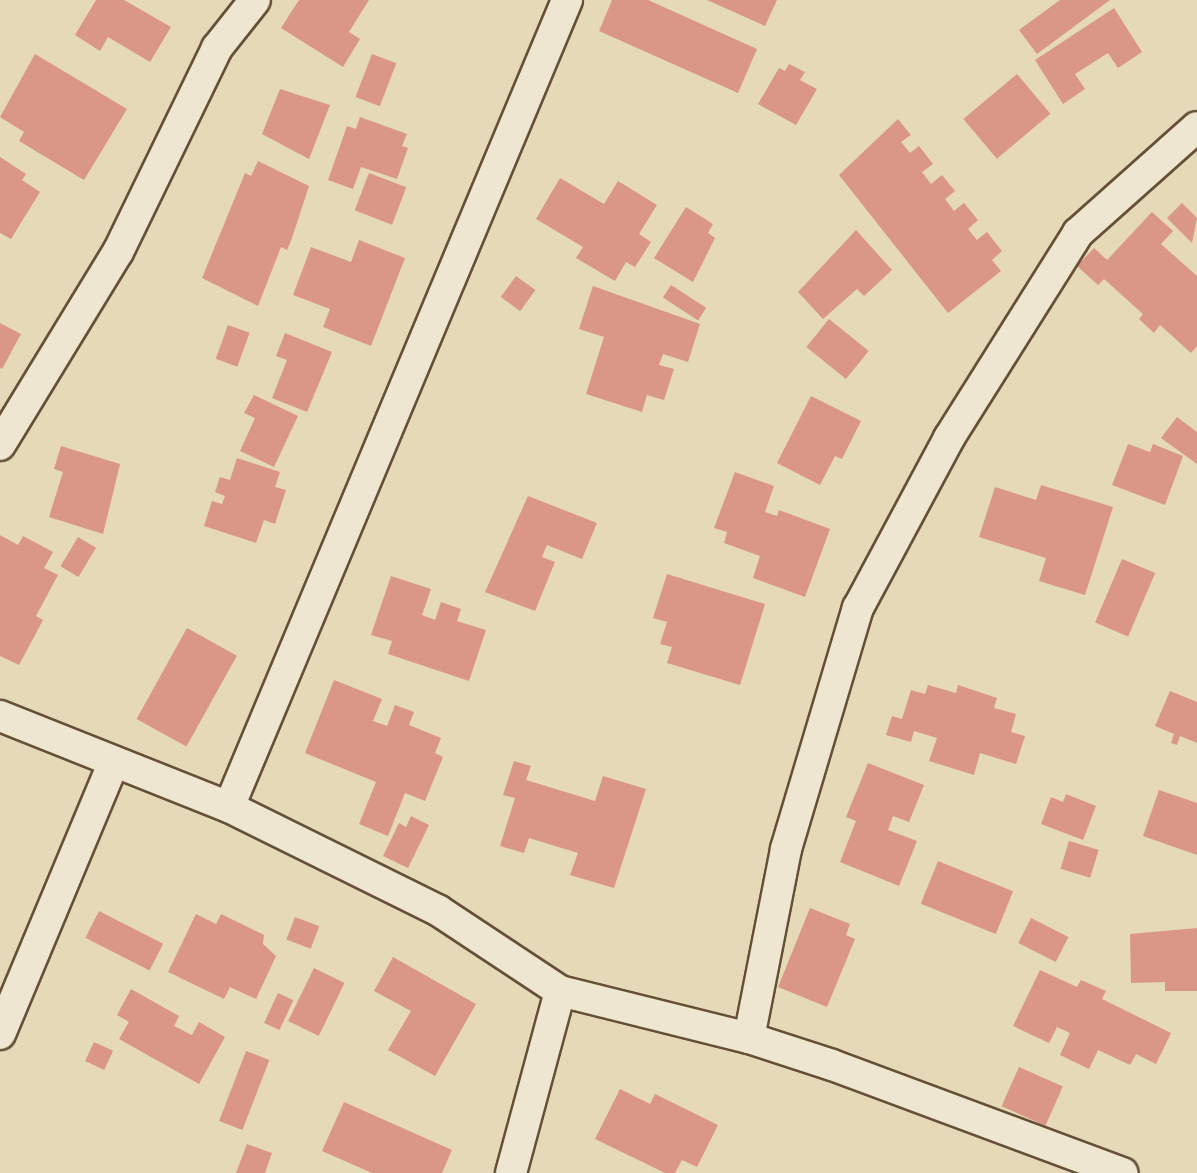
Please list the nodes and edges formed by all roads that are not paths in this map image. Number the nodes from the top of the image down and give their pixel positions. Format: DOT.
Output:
graph roads {
  1 [pos="255,0"];
  2 [pos="567,0"];
  3 [pos="1197,127"];
  4 [pos="0,445"];
  5 [pos="0,716"];
  6 [pos="114,762"];
  7 [pos="229,807"];
  8 [pos="560,991"];
  9 [pos="0,1034"];
  10 [pos="749,1038"];
  11 [pos="1075,1165"];
  12 [pos="511,1173"];
  13 [pos="1123,1173"];
  1 -- 4 [label="street"];
  2 -- 7 [label="street"];
  3 -- 10 [label="street"];
  5 -- 6 [label="street"];
  6 -- 7 [label="street"];
  6 -- 9 [label="street"];
  7 -- 8 [label="street"];
  8 -- 10 [label="street"];
  8 -- 12 [label="street"];
  10 -- 11 [label="street"];
  11 -- 13 [label="street"];
}
